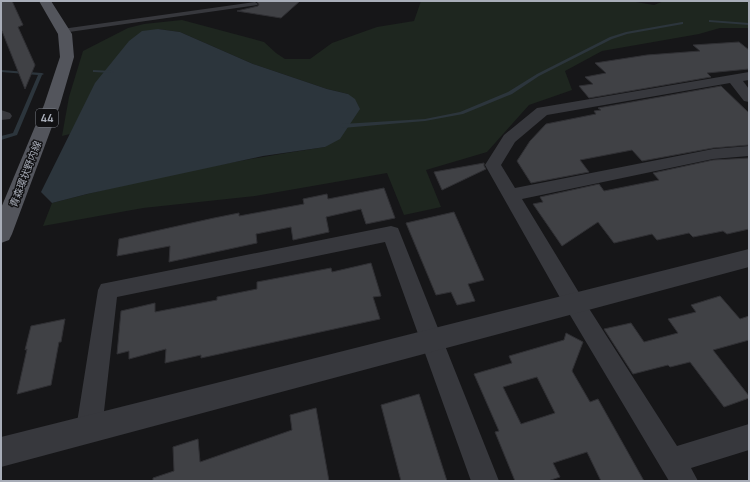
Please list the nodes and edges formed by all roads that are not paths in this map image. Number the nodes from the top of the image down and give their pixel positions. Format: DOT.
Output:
graph roads {
  1 [pos="46,1"];
  2 [pos="255,4"];
  3 [pos="62,30"];
  4 [pos="741,77"];
  5 [pos="749,98"];
  6 [pos="749,151"];
  7 [pos="510,195"];
  8 [pos="1,234"];
  9 [pos="749,258"];
  10 [pos="574,303"];
  11 [pos="432,340"];
  12 [pos="89,429"];
  13 [pos="749,437"];
  14 [pos="1,452"];
  15 [pos="678,471"];
  16 [pos="486,481"];
  1 -- 3 [label="main road, 青森環状野内線 / 44"];
  2 -- 3 [label="lane"];
  3 -- 8 [label="main road, 青森環状野内線 / 44"];
  4 -- 5 [label="street"];
  4 -- 7 [label="street"];
  6 -- 7 [label="street"];
  7 -- 10 [label="street"];
  9 -- 10 [label="street"];
  10 -- 11 [label="street"];
  10 -- 15 [label="street"];
  11 -- 12 [label="street"];
  11 -- 12 [label="street"];
  11 -- 16 [label="street"];
  12 -- 14 [label="street"];
  13 -- 15 [label="street"];
}
